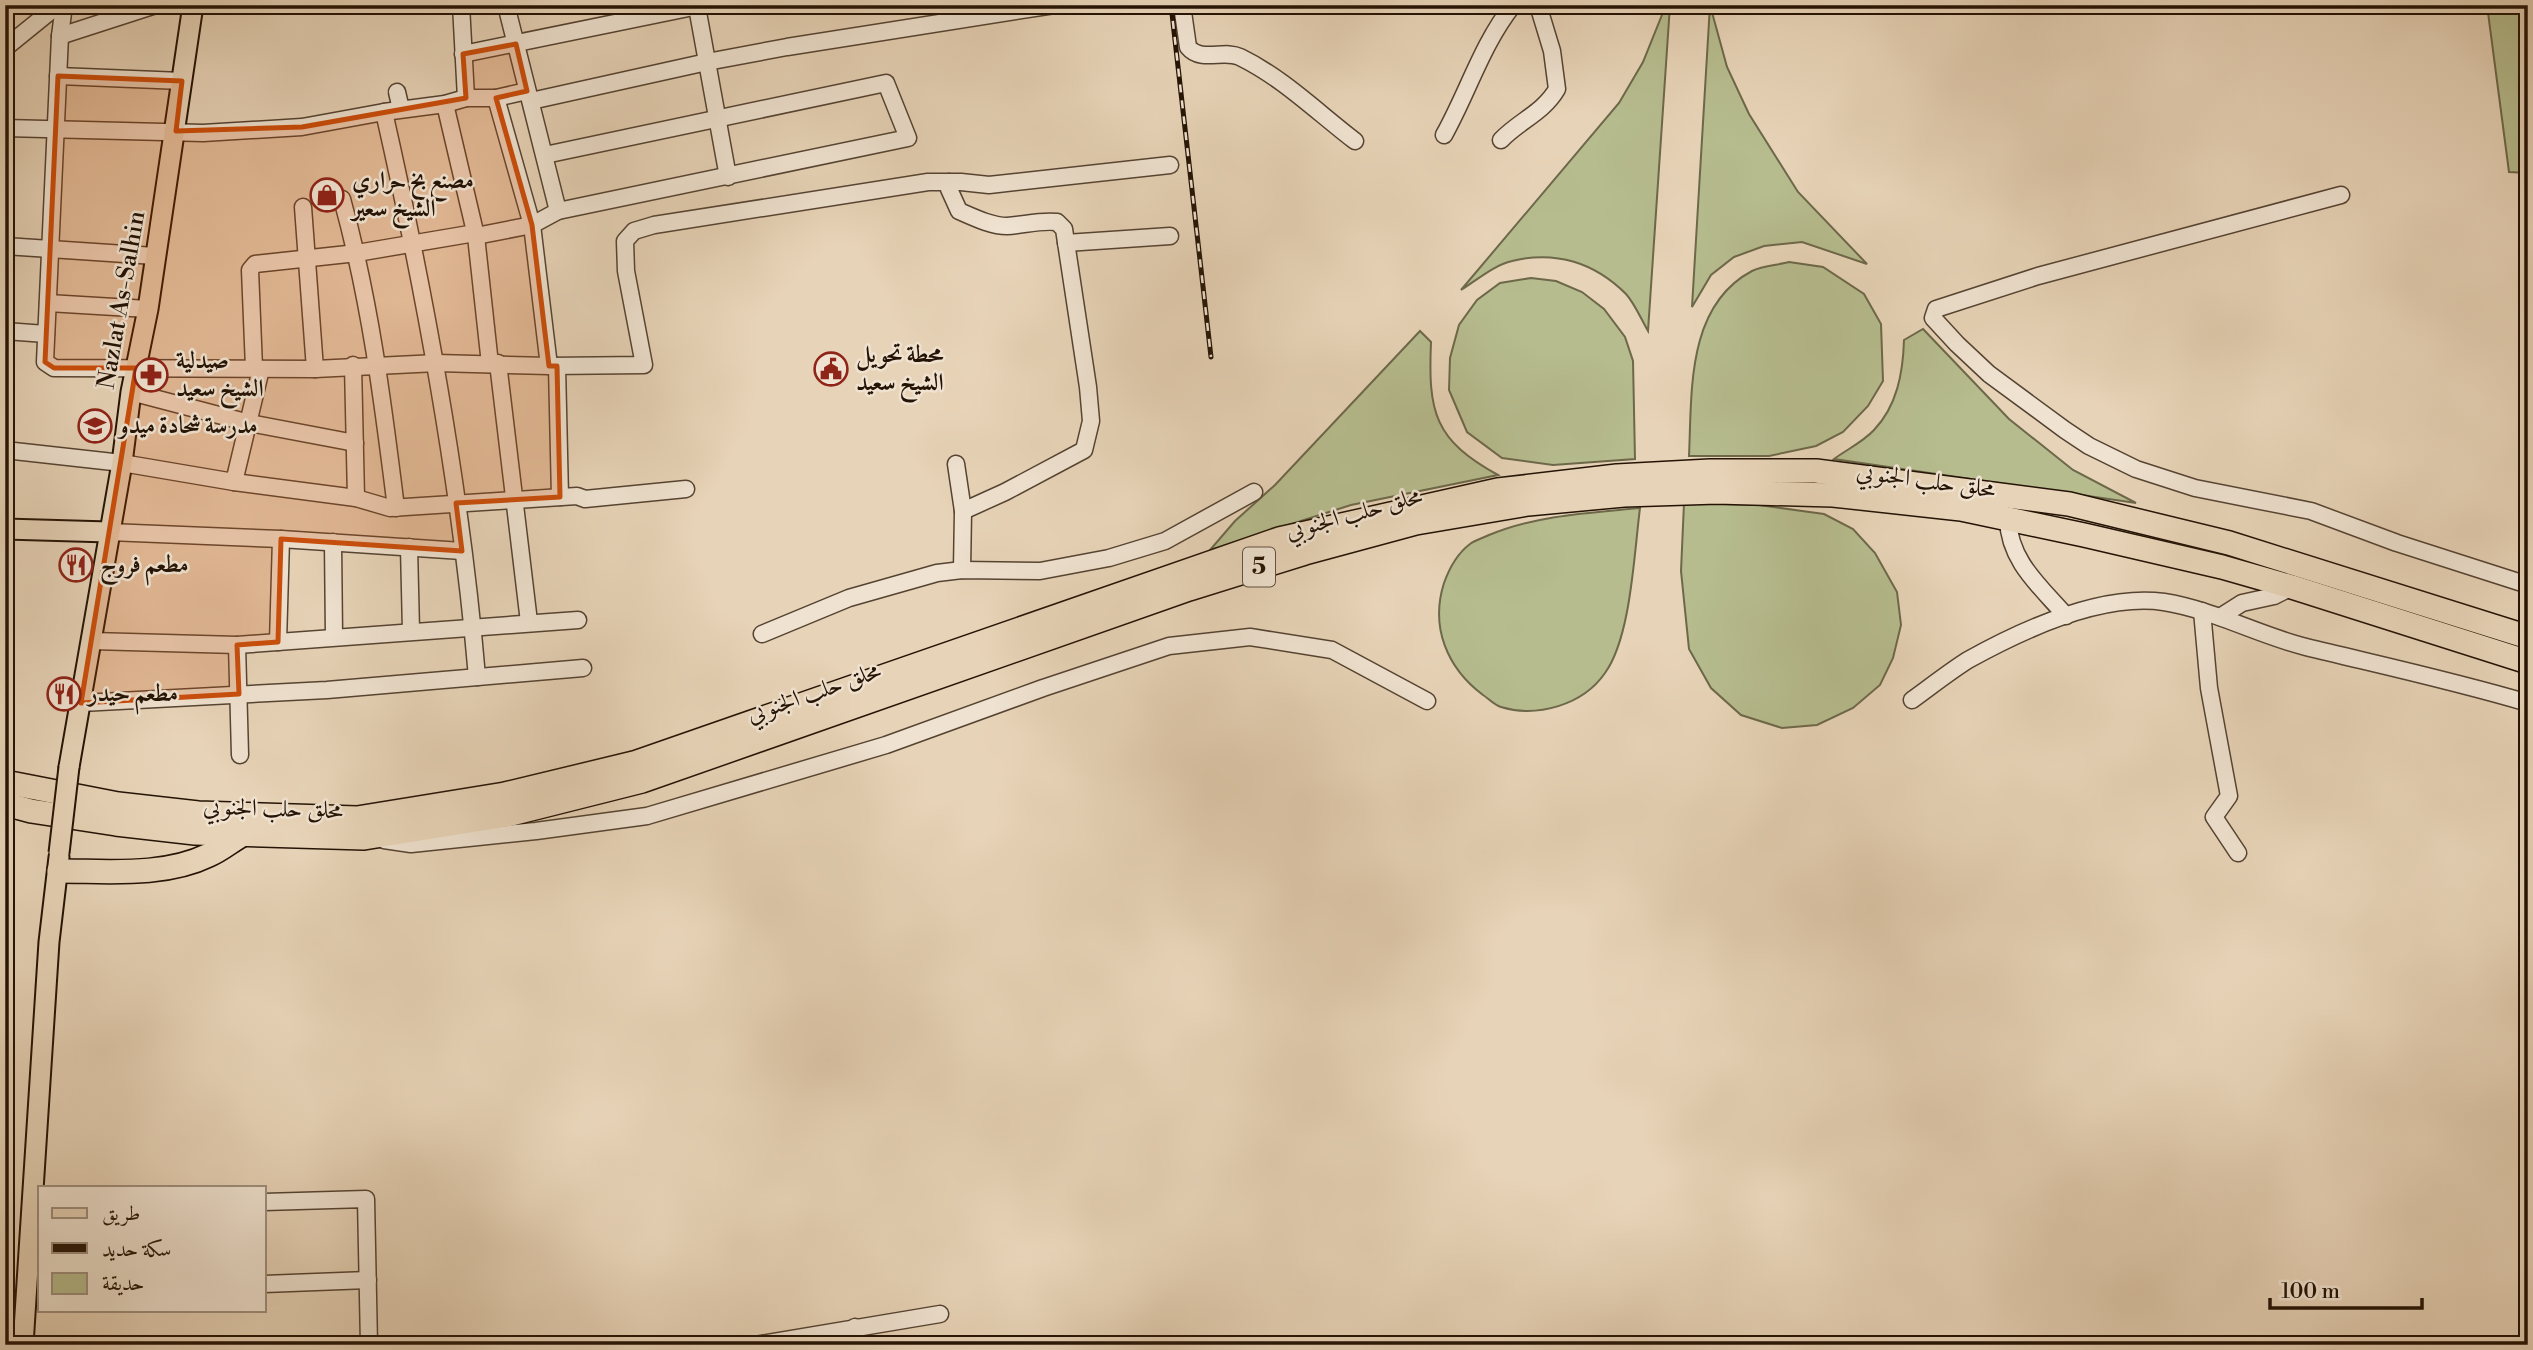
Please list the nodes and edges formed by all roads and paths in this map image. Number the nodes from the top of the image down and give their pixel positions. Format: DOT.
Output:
graph roads {
  1 [pos="58,5"];
  2 [pos="64,5"];
  3 [pos="156,5"];
  4 [pos="193,5"];
  5 [pos="461,5"];
  6 [pos="506,5"];
  7 [pos="1182,5"];
  8 [pos="1513,5"];
  9 [pos="1538,5"];
  10 [pos="700,6"];
  11 [pos="1049,6"];
  12 [pos="60,36"];
  13 [pos="516,44"];
  14 [pos="5,48"];
  15 [pos="463,54"];
  16 [pos="706,62"];
  17 [pos="58,76"];
  18 [pos="182,81"];
  19 [pos="397,92"];
  20 [pos="529,96"];
  21 [pos="496,98"];
  22 [pos="466,99"];
  23 [pos="445,104"];
  24 [pos="401,110"];
  25 [pos="384,111"];
  26 [pos="717,120"];
  27 [pos="5,128"];
  28 [pos="55,129"];
  29 [pos="176,131"];
  30 [pos="1444,135"];
  31 [pos="1500,140"];
  32 [pos="1355,141"];
  33 [pos="545,155"];
  34 [pos="1170,165"];
  35 [pos="728,177"];
  36 [pos="949,182"];
  37 [pos="2342,195"];
  38 [pos="342,199"];
  39 [pos="303,207"];
  40 [pos="558,211"];
  41 [pos="532,225"];
  42 [pos="476,234"];
  43 [pos="1170,236"];
  44 [pos="1066,243"];
  45 [pos="414,244"];
  46 [pos="5,246"];
  47 [pos="51,250"];
  48 [pos="357,253"];
  49 [pos="155,256"];
  50 [pos="306,259"];
  51 [pos="48,303"];
  52 [pos="148,309"];
  53 [pos="5,331"];
  54 [pos="46,334"];
  55 [pos="437,363"];
  56 [pos="494,364"];
  57 [pos="353,365"];
  58 [pos="378,365"];
  59 [pos="553,366"];
  60 [pos="136,368"];
  61 [pos="257,368"];
  62 [pos="315,369"];
  63 [pos="131,392"];
  64 [pos="249,423"];
  65 [pos="355,443"];
  66 [pos="5,450"];
  67 [pos="122,463"];
  68 [pos="956,464"];
  69 [pos="234,482"];
  70 [pos="686,489"];
  71 [pos="1254,492"];
  72 [pos="560,497"];
  73 [pos="356,498"];
  74 [pos="514,499"];
  75 [pos="456,503"];
  76 [pos="396,508"];
  77 [pos="963,511"];
  78 [pos="2008,519"];
  79 [pos="5,529"];
  80 [pos="109,532"];
  81 [pos="281,539"];
  82 [pos="333,542"];
  83 [pos="409,547"];
  84 [pos="462,551"];
  85 [pos="962,570"];
  86 [pos="2528,584"];
  87 [pos="2292,587"];
  88 [pos="2202,611"];
  89 [pos="2066,617"];
  90 [pos="2220,617"];
  91 [pos="578,620"];
  92 [pos="529,622"];
  93 [pos="472,627"];
  94 [pos="411,631"];
  95 [pos="762,634"];
  96 [pos="334,637"];
  97 [pos="2528,637"];
  98 [pos="92,641"];
  99 [pos="278,642"];
  100 [pos="237,645"];
  101 [pos="2528,662"];
  102 [pos="583,668"];
  103 [pos="477,677"];
  104 [pos="239,694"];
  105 [pos="1912,700"];
  106 [pos="1427,701"];
  107 [pos="2528,702"];
  108 [pos="81,703"];
  109 [pos="240,755"];
  110 [pos="5,782"];
  111 [pos="5,804"];
  112 [pos="242,835"];
  113 [pos="364,838"];
  114 [pos="2238,853"];
  115 [pos="59,862"];
  116 [pos="266,1202"];
  117 [pos="36,1204"];
  118 [pos="34,1244"];
  119 [pos="368,1280"];
  120 [pos="266,1284"];
  121 [pos="940,1314"];
  122 [pos="855,1327"];
  123 [pos="23,1345"];
  124 [pos="369,1345"];
  125 [pos="755,1345"];
  126 [pos="858,1345"];
  1 -- 14 [label="street"];
  2 -- 12 [label="street"];
  3 -- 12 [label="street"];
  4 -- 18 [label="main road, Nazlat As-Salhin"];
  5 -- 15 [label="street"];
  6 -- 13 [label="street"];
  7 -- 32 [label="street"];
  8 -- 30 [label="street"];
  9 -- 31 [label="street"];
  10 -- 13 [label="street"];
  10 -- 16 [label="street"];
  11 -- 16 [label="street"];
  12 -- 17 [label="street"];
  13 -- 15 [label="street"];
  13 -- 20 [label="street"];
  15 -- 22 [label="street"];
  16 -- 20 [label="street"];
  16 -- 26 [label="street"];
  17 -- 18 [label="street"];
  17 -- 28 [label="street"];
  18 -- 29 [label="main road, Nazlat As-Salhin"];
  19 -- 24 [label="street"];
  20 -- 21 [label="street"];
  20 -- 33 [label="street"];
  21 -- 22 [label="street"];
  21 -- 41 [label="street"];
  22 -- 23 [label="street"];
  23 -- 24 [label="street"];
  23 -- 42 [label="street"];
  24 -- 25 [label="street"];
  25 -- 29 [label="street"];
  25 -- 45 [label="street"];
  26 -- 33 [label="street"];
  26 -- 35 [label="street"];
  26 -- 35 [label="street"];
  27 -- 28 [label="street"];
  28 -- 29 [label="street"];
  28 -- 47 [label="street"];
  29 -- 49 [label="main road, Nazlat As-Salhin"];
  33 -- 40 [label="street"];
  34 -- 36 [label="street"];
  35 -- 40 [label="street"];
  36 -- 44 [label="street"];
  36 -- 59 [label="street"];
  37 -- 86 [label="street"];
  38 -- 48 [label="street"];
  39 -- 50 [label="street"];
  40 -- 41 [label="street"];
  41 -- 42 [label="street"];
  41 -- 59 [label="street"];
  42 -- 45 [label="street"];
  42 -- 56 [label="street"];
  43 -- 44 [label="street"];
  44 -- 77 [label="street"];
  45 -- 48 [label="street"];
  45 -- 55 [label="street"];
  46 -- 47 [label="street"];
  47 -- 49 [label="street"];
  47 -- 51 [label="street"];
  48 -- 50 [label="street"];
  48 -- 58 [label="street"];
  49 -- 52 [label="main road, Nazlat As-Salhin"];
  50 -- 61 [label="street"];
  50 -- 62 [label="street"];
  51 -- 52 [label="street"];
  51 -- 54 [label="street"];
  52 -- 60 [label="main road, Nazlat As-Salhin"];
  53 -- 54 [label="street"];
  54 -- 60 [label="street"];
  55 -- 56 [label="street"];
  55 -- 58 [label="street"];
  55 -- 75 [label="street"];
  56 -- 59 [label="street"];
  56 -- 74 [label="street"];
  57 -- 58 [label="street"];
  57 -- 62 [label="street"];
  57 -- 65 [label="street"];
  58 -- 76 [label="street"];
  59 -- 72 [label="street"];
  60 -- 61 [label="street"];
  60 -- 63 [label="main road, Nazlat As-Salhin"];
  61 -- 62 [label="street"];
  61 -- 64 [label="street"];
  63 -- 64 [label="street"];
  63 -- 67 [label="main road, Nazlat As-Salhin"];
  64 -- 65 [label="street"];
  64 -- 69 [label="street"];
  65 -- 73 [label="street"];
  66 -- 67 [label="street"];
  67 -- 69 [label="street"];
  67 -- 80 [label="main road, Nazlat As-Salhin"];
  68 -- 77 [label="street"];
  69 -- 73 [label="street"];
  70 -- 72 [label="street"];
  71 -- 85 [label="street"];
  72 -- 74 [label="street"];
  73 -- 76 [label="street"];
  74 -- 75 [label="street"];
  74 -- 92 [label="street"];
  75 -- 76 [label="street"];
  75 -- 84 [label="street"];
  77 -- 85 [label="street"];
  78 -- 87 [label="highway, محلق حلب الجنوبي / 5"];
  78 -- 89 [label="street"];
  78 -- 113 [label="highway, محلق حلب الجنوبي / 5"];
  79 -- 80 [label="main road"];
  80 -- 81 [label="street"];
  80 -- 98 [label="main road, Nazlat As-Salhin"];
  81 -- 82 [label="street"];
  81 -- 99 [label="street"];
  82 -- 83 [label="street"];
  82 -- 96 [label="street"];
  83 -- 84 [label="street"];
  83 -- 94 [label="street"];
  84 -- 93 [label="street"];
  85 -- 95 [label="street"];
  87 -- 90 [label="street"];
  87 -- 101 [label="highway, محلق حلب الجنوبي / 5"];
  88 -- 89 [label="street"];
  88 -- 90 [label="street"];
  88 -- 114 [label="street"];
  89 -- 105 [label="street"];
  90 -- 107 [label="street"];
  91 -- 92 [label="street"];
  92 -- 93 [label="street"];
  93 -- 94 [label="street"];
  93 -- 103 [label="street"];
  94 -- 96 [label="street"];
  96 -- 99 [label="street"];
  97 -- 110 [label="highway, محلق حلب الجنوبي / 5"];
  98 -- 100 [label="street"];
  98 -- 108 [label="main road, Nazlat As-Salhin"];
  99 -- 100 [label="street"];
  100 -- 104 [label="street"];
  102 -- 103 [label="street"];
  103 -- 104 [label="street"];
  104 -- 108 [label="street"];
  104 -- 109 [label="street"];
  106 -- 113 [label="street"];
  108 -- 115 [label="main road, Nazlat As-Salhin, bridge"];
  111 -- 112 [label="highway, محلق حلب الجنوبي / 5"];
  112 -- 113 [label="highway, محلق حلب الجنوبي / 5"];
  112 -- 115 [label="highway"];
  115 -- 117 [label="main road, Nazlat As-Salhin"];
  116 -- 119 [label="street"];
  117 -- 118 [label="main road, Nazlat As-Salhin"];
  118 -- 123 [label="main road, Nazlat As-Salhin"];
  119 -- 120 [label="street"];
  119 -- 124 [label="street"];
  121 -- 122 [label="street"];
  122 -- 125 [label="street"];
  122 -- 126 [label="street"];
}
